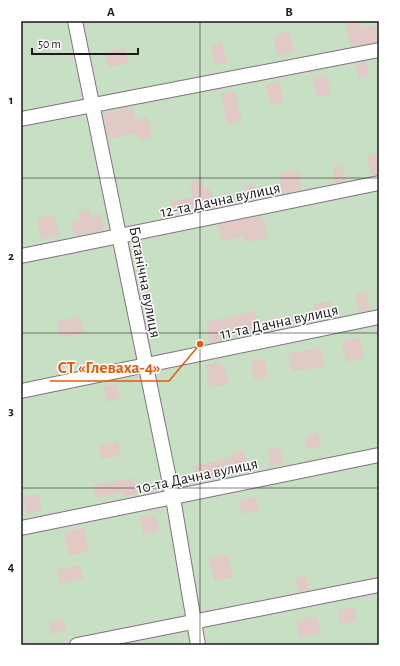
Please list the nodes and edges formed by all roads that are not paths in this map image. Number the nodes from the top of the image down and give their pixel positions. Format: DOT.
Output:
graph roads {
  1 [pos="75,21"];
  2 [pos="379,50"];
  3 [pos="92,104"];
  4 [pos="21,119"];
  5 [pos="379,183"];
  6 [pos="120,236"];
  7 [pos="21,256"];
  8 [pos="379,318"];
  9 [pos="144,366"];
  10 [pos="21,391"];
  11 [pos="379,455"];
  12 [pos="173,498"];
  13 [pos="21,528"];
  14 [pos="379,585"];
  15 [pos="193,621"];
  16 [pos="77,645"];
  17 [pos="198,645"];
  1 -- 3 [label="street, Ботанічна вулиця"];
  2 -- 3 [label="street"];
  3 -- 4 [label="street"];
  3 -- 6 [label="street, Ботанічна вулиця"];
  5 -- 6 [label="street, 12-та Дачна вулиця"];
  6 -- 7 [label="street, 12-та Дачна вулиця"];
  6 -- 9 [label="street, Ботанічна вулиця"];
  8 -- 9 [label="street, 11-та Дачна вулиця"];
  9 -- 10 [label="street, 11-та Дачна вулиця"];
  9 -- 12 [label="street, Ботанічна вулиця"];
  11 -- 12 [label="street, 10-та Дачна вулиця"];
  12 -- 13 [label="street, 10-та Дачна вулиця"];
  12 -- 15 [label="street, Ботанічна вулиця"];
  14 -- 15 [label="street"];
  15 -- 16 [label="street"];
  15 -- 17 [label="street, Ботанічна вулиця"];
}
